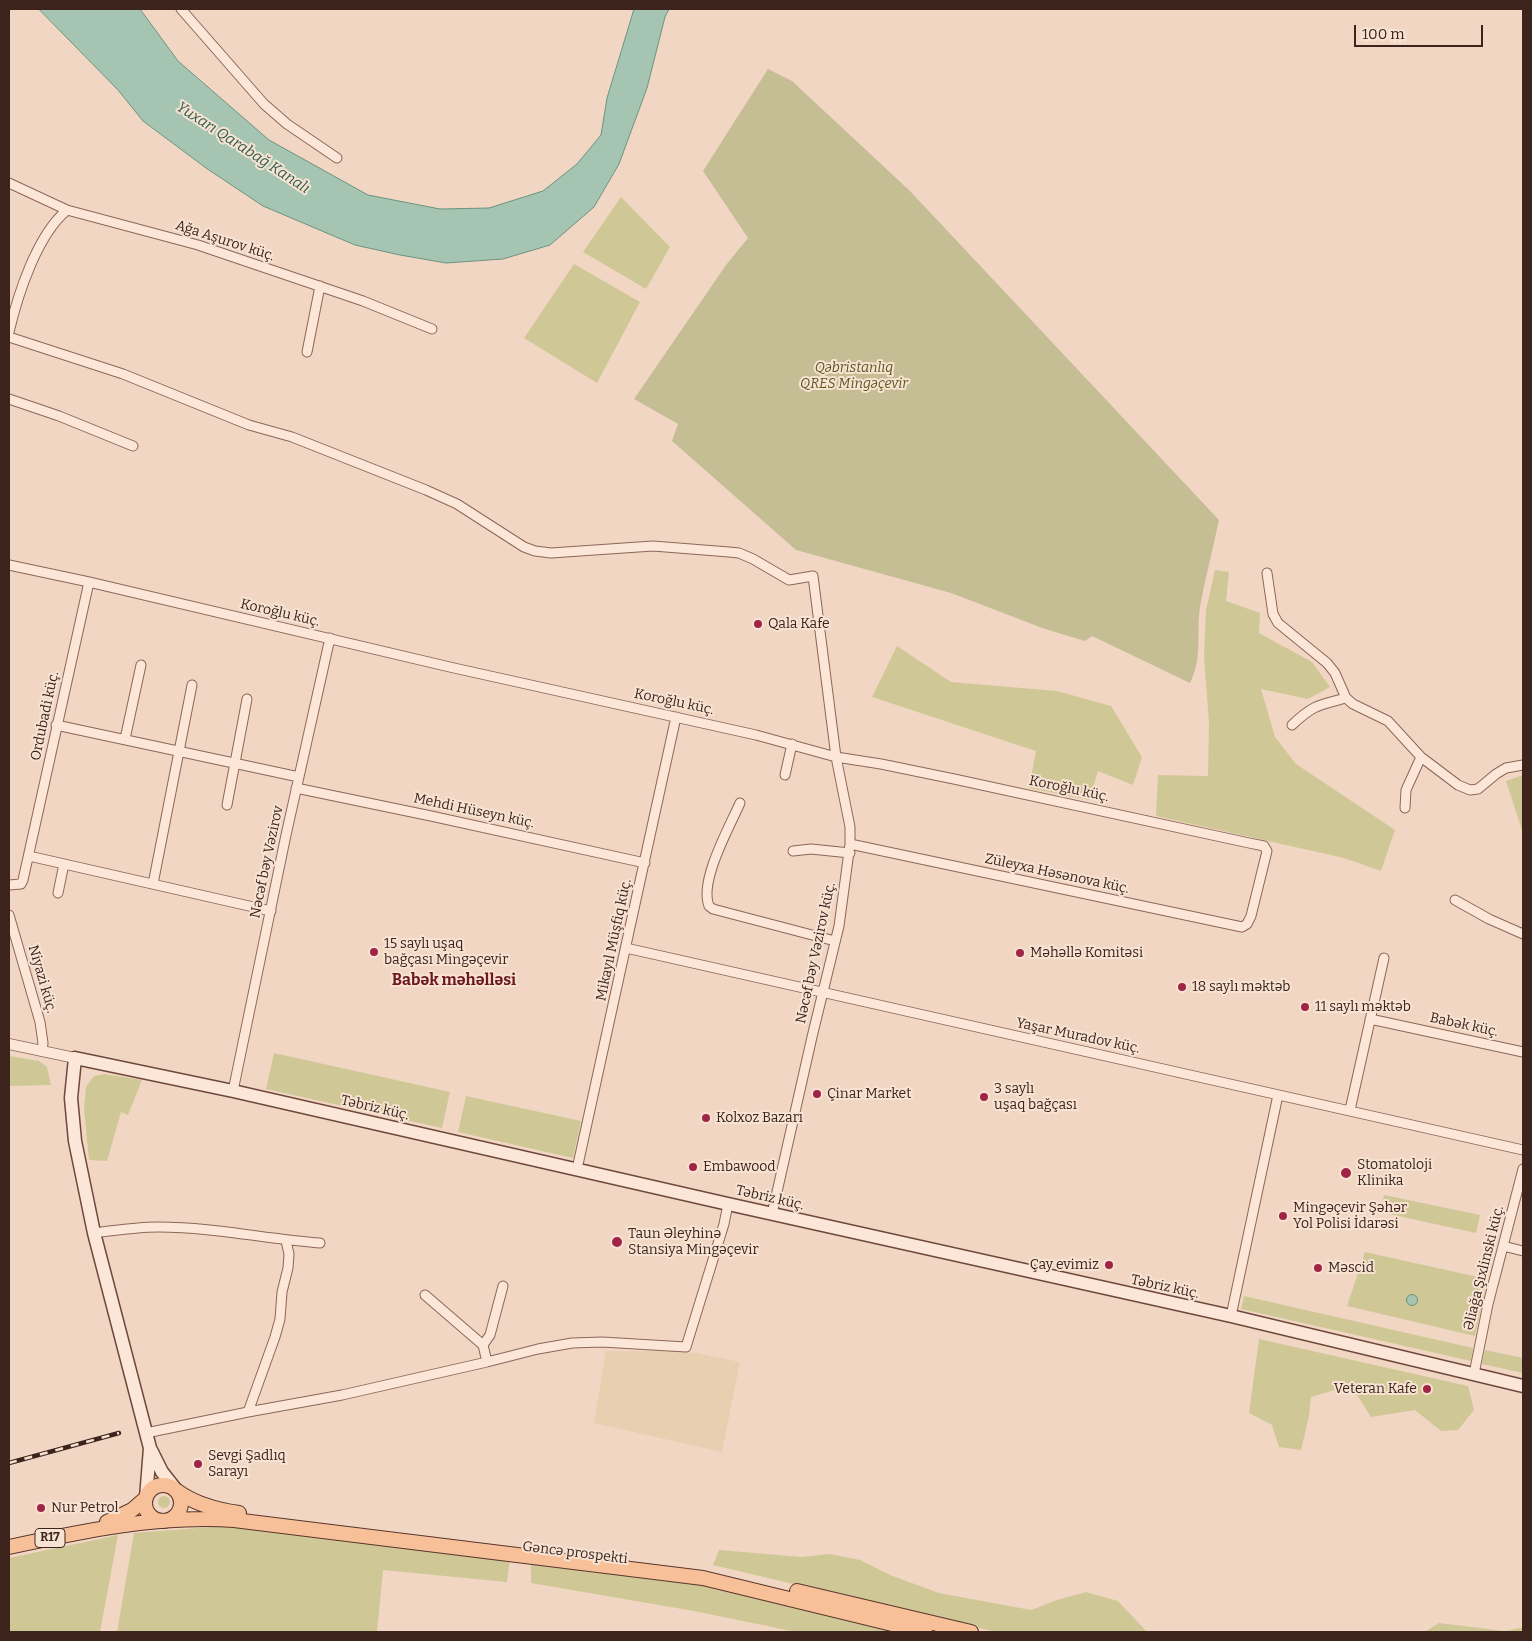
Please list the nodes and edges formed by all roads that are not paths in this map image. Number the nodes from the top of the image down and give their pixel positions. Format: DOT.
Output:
graph roads {
  1 [pos="180,9"];
  2 [pos="337,158"];
  3 [pos="9,184"];
  4 [pos="67,210"];
  5 [pos="320,286"];
  6 [pos="432,329"];
  7 [pos="9,332"];
  8 [pos="9,337"];
  9 [pos="307,352"];
  10 [pos="9,399"];
  11 [pos="133,446"];
  12 [pos="9,565"];
  13 [pos="1268,572"];
  14 [pos="89,582"];
  15 [pos="330,638"];
  16 [pos="141,665"];
  17 [pos="192,686"];
  18 [pos="1346,698"];
  19 [pos="247,699"];
  20 [pos="676,716"];
  21 [pos="56,725"];
  22 [pos="1292,725"];
  23 [pos="125,739"];
  24 [pos="792,744"];
  25 [pos="179,751"];
  26 [pos="836,757"];
  27 [pos="1421,757"];
  28 [pos="234,763"];
  29 [pos="1523,765"];
  30 [pos="785,775"];
  31 [pos="299,777"];
  32 [pos="296,788"];
  33 [pos="740,803"];
  34 [pos="227,805"];
  35 [pos="1405,808"];
  36 [pos="850,849"];
  37 [pos="792,851"];
  38 [pos="29,856"];
  39 [pos="645,863"];
  40 [pos="64,864"];
  41 [pos="153,884"];
  42 [pos="9,885"];
  43 [pos="58,893"];
  44 [pos="1455,900"];
  45 [pos="271,911"];
  46 [pos="9,915"];
  47 [pos="1251,916"];
  48 [pos="1523,934"];
  49 [pos="835,941"];
  50 [pos="626,948"];
  51 [pos="1384,958"];
  52 [pos="822,992"];
  53 [pos="1370,1019"];
  54 [pos="9,1044"];
  55 [pos="42,1051"];
  56 [pos="1523,1052"];
  57 [pos="75,1058"];
  58 [pos="232,1091"];
  59 [pos="1278,1094"];
  60 [pos="1350,1110"];
  61 [pos="1523,1150"];
  62 [pos="577,1169"];
  63 [pos="1523,1169"];
  64 [pos="728,1204"];
  65 [pos="772,1214"];
  66 [pos="94,1233"];
  67 [pos="286,1241"];
  68 [pos="320,1243"];
  69 [pos="1503,1246"];
  70 [pos="1523,1251"];
  71 [pos="503,1286"];
  72 [pos="425,1295"];
  73 [pos="1231,1316"];
  74 [pos="483,1345"];
  75 [pos="487,1362"];
  76 [pos="1474,1374"];
  77 [pos="1523,1386"];
  78 [pos="248,1412"];
  79 [pos="146,1433"];
  80 [pos="150,1448"];
  81 [pos="177,1491"];
  82 [pos="146,1498"];
  83 [pos="165,1521"];
  84 [pos="90,1530"];
  85 [pos="9,1547"];
  86 [pos="925,1632"];
  87 [pos="971,1632"];
  1 -- 2 [label="street"];
  3 -- 4 [label="street, Ağa Aşurov küç."];
  4 -- 5 [label="street, Ağa Aşurov küç."];
  4 -- 7 [label="street"];
  5 -- 6 [label="street, Ağa Aşurov küç."];
  5 -- 9 [label="street"];
  8 -- 26 [label="street, Nəcəf bəy Vəzirov küç."];
  10 -- 11 [label="street"];
  12 -- 14 [label="street, Koroğlu küç."];
  13 -- 18 [label="street"];
  14 -- 15 [label="street, Koroğlu küç."];
  14 -- 21 [label="street, Ordubadi küç."];
  15 -- 20 [label="street, Koroğlu küç."];
  15 -- 31 [label="street, Nəcəf bəy Vəzirov"];
  16 -- 23 [label="street"];
  17 -- 25 [label="street"];
  18 -- 22 [label="street"];
  18 -- 27 [label="street"];
  19 -- 28 [label="street"];
  20 -- 24 [label="street, Koroğlu küç."];
  20 -- 39 [label="street, Mikayıl Müşfiq küç."];
  21 -- 23 [label="street"];
  21 -- 38 [label="street, Ordubadi küç."];
  23 -- 25 [label="street"];
  24 -- 26 [label="street, Koroğlu küç."];
  24 -- 30 [label="street"];
  25 -- 28 [label="street"];
  25 -- 41 [label="street"];
  26 -- 36 [label="street, Nəcəf bəy Vəzirov küç."];
  26 -- 47 [label="street, Koroğlu küç."];
  27 -- 29 [label="street"];
  27 -- 35 [label="street"];
  28 -- 31 [label="street"];
  28 -- 34 [label="street"];
  31 -- 32 [label="street, Nəcəf bəy Vəzirov"];
  32 -- 39 [label="street, Mehdi Hüseyn küç."];
  32 -- 45 [label="street, Nəcəf bəy Vəzirov"];
  33 -- 49 [label="street"];
  36 -- 37 [label="street"];
  36 -- 47 [label="street, Züleyxa Həsənova küç."];
  36 -- 49 [label="street, Nəcəf bəy Vəzirov küç."];
  38 -- 40 [label="street"];
  38 -- 42 [label="street, Ordubadi küç."];
  39 -- 50 [label="street, Mikayıl Müşfiq küç."];
  40 -- 41 [label="street"];
  40 -- 43 [label="street"];
  41 -- 45 [label="street"];
  44 -- 48 [label="street"];
  45 -- 58 [label="street, Nəcəf bəy Vəzirov"];
  46 -- 55 [label="street, Niyazi küç."];
  49 -- 52 [label="street, Nəcəf bəy Vəzirov küç."];
  50 -- 52 [label="street, Yaşar Muradov küç."];
  50 -- 62 [label="street, Mikayıl Müşfiq küç."];
  51 -- 53 [label="street"];
  52 -- 59 [label="street, Yaşar Muradov küç."];
  52 -- 65 [label="street, Nəcəf bəy Vəzirov küç."];
  53 -- 56 [label="street, Babək küç."];
  53 -- 60 [label="street"];
  54 -- 55 [label="street, Təbriz küç."];
  55 -- 57 [label="street, Təbriz küç."];
  57 -- 58 [label="main road, Təbriz küç."];
  57 -- 66 [label="main road"];
  58 -- 62 [label="main road, Təbriz küç."];
  59 -- 60 [label="street, Yaşar Muradov küç."];
  59 -- 73 [label="street"];
  60 -- 61 [label="street, Yaşar Muradov küç."];
  62 -- 64 [label="main road, Təbriz küç."];
  63 -- 69 [label="street, Əliağa Şıxlinski küç."];
  64 -- 65 [label="main road, Təbriz küç."];
  64 -- 75 [label="street"];
  65 -- 73 [label="main road, Təbriz küç."];
  66 -- 67 [label="street"];
  66 -- 79 [label="main road"];
  67 -- 68 [label="street"];
  67 -- 78 [label="street"];
  69 -- 70 [label="street"];
  69 -- 76 [label="street, Əliağa Şıxlinski küç."];
  71 -- 74 [label="street"];
  72 -- 74 [label="street"];
  73 -- 76 [label="main road, Təbriz küç."];
  74 -- 75 [label="street"];
  75 -- 78 [label="street"];
  76 -- 77 [label="main road, Təbriz küç."];
  78 -- 79 [label="street"];
  79 -- 80 [label="main road"];
  80 -- 81 [label="main road"];
  80 -- 82 [label="main road"];
  81 -- 82 [label="main road"];
  81 -- 83 [label="main road"];
  81 -- 87 [label="main road, Gəncə prospekti"];
  82 -- 83 [label="main road"];
  82 -- 84 [label="main road"];
  83 -- 84 [label="main road, Gəncə prospekti"];
  83 -- 86 [label="main road, Gəncə prospekti"];
  84 -- 85 [label="main road, R17"];
}
